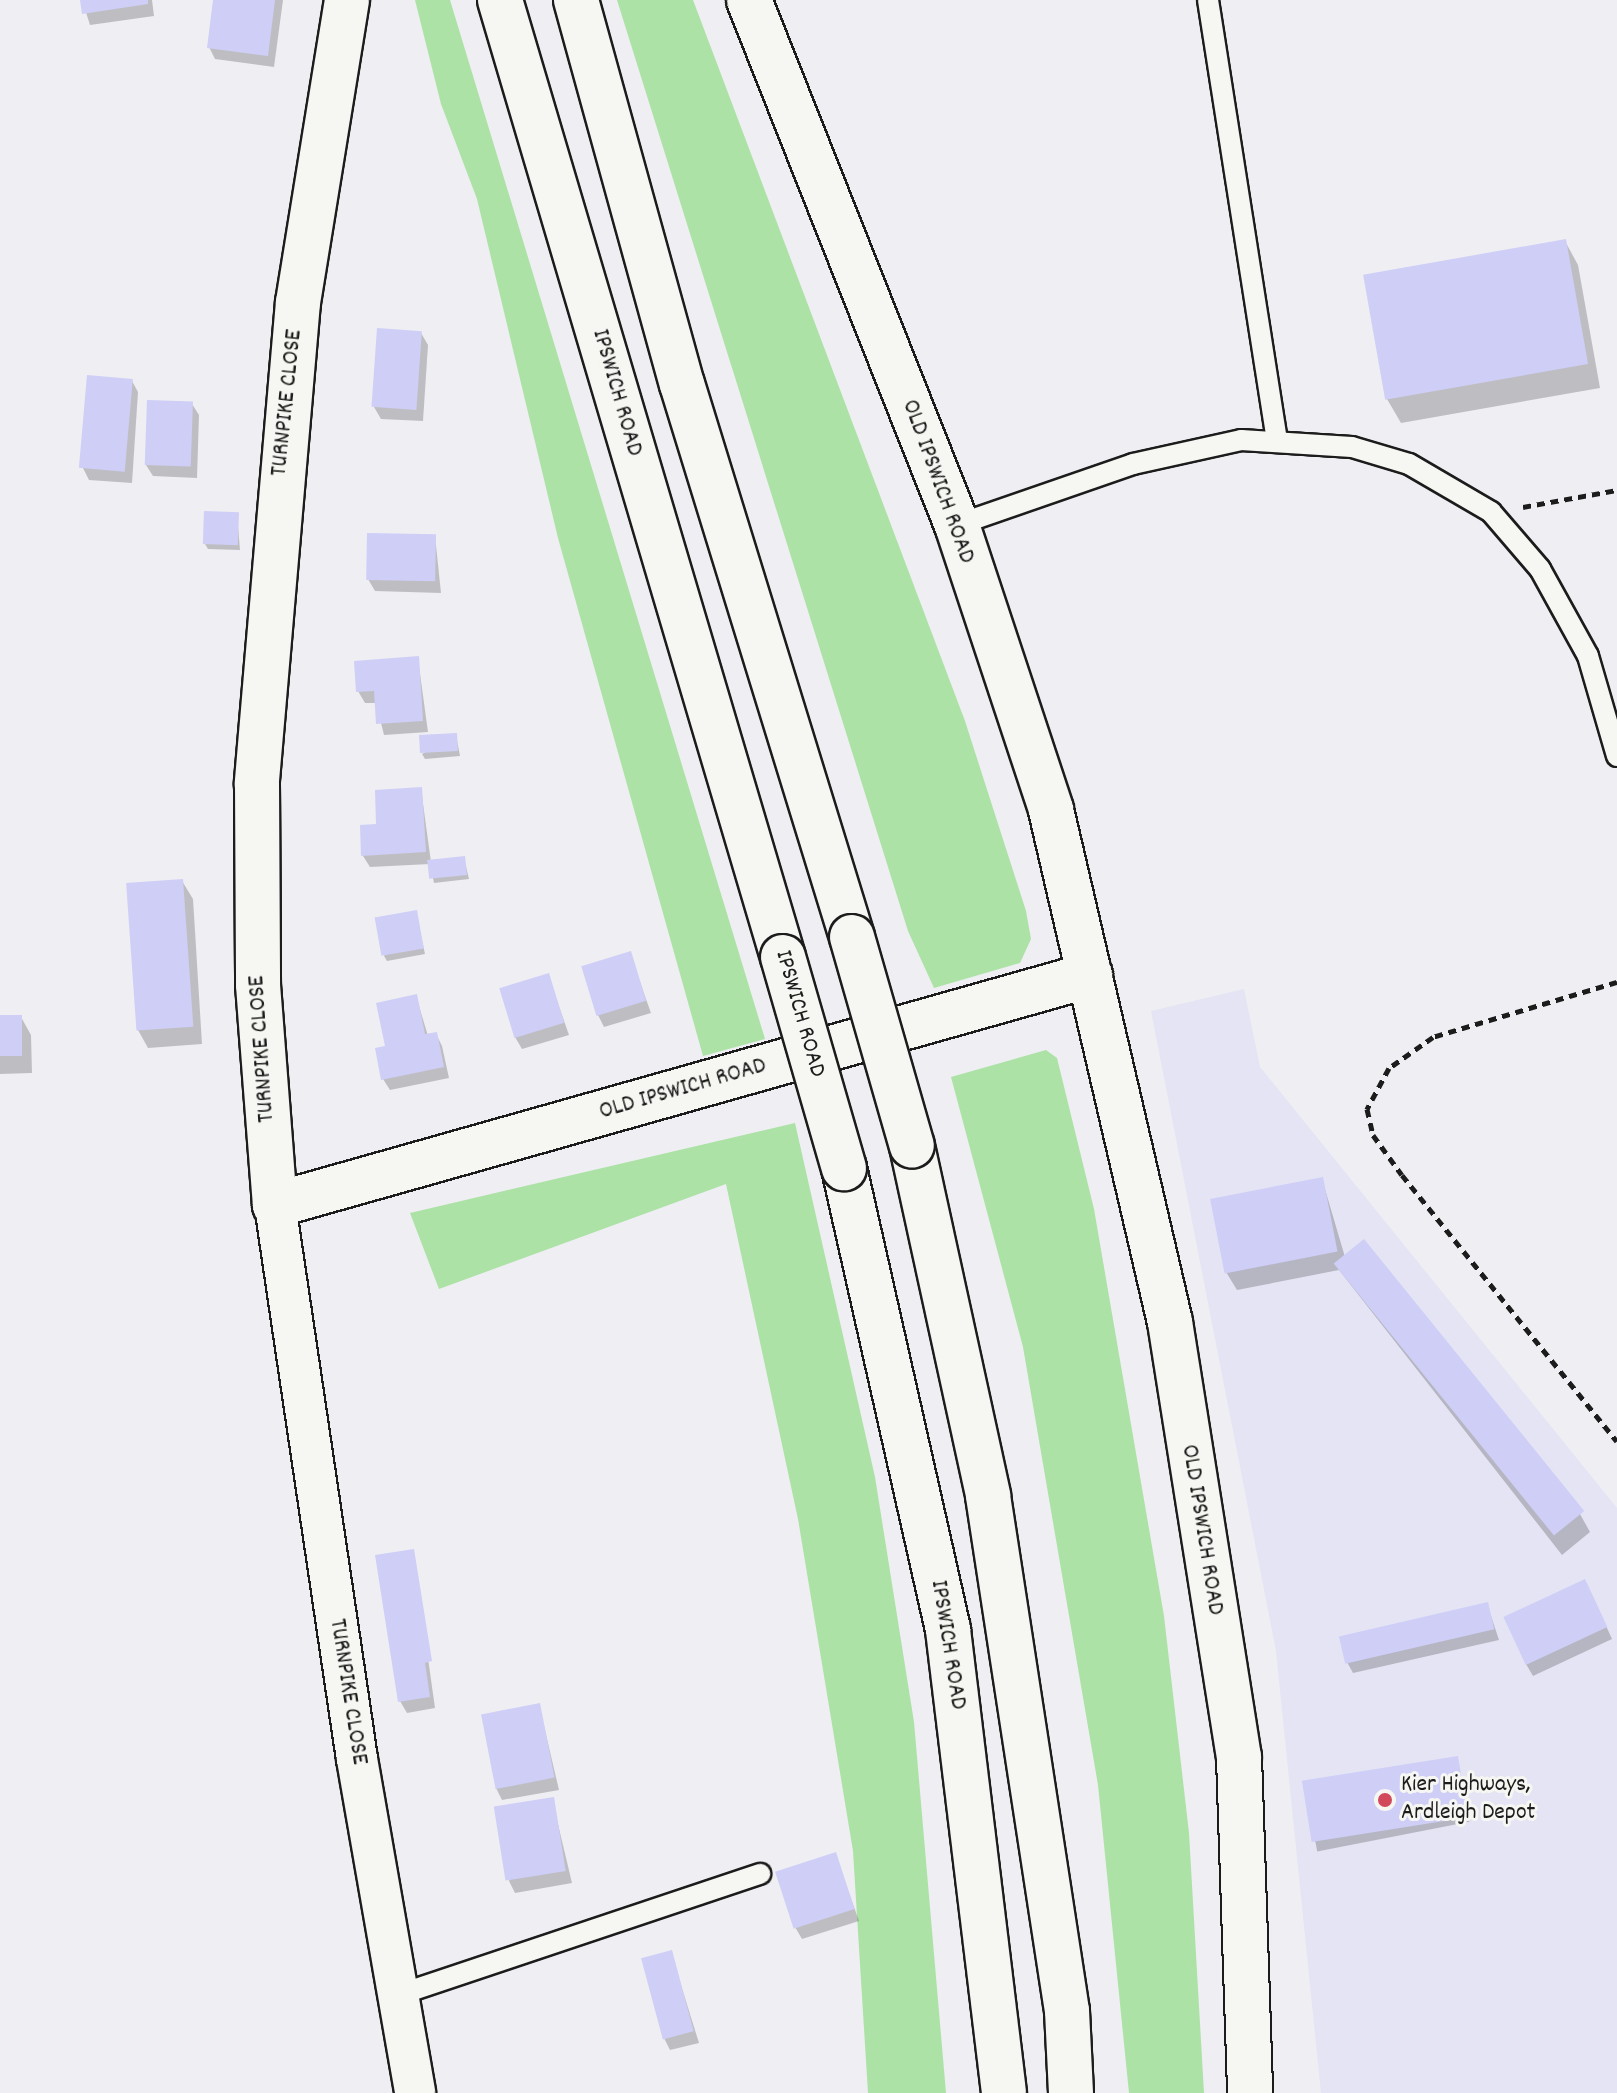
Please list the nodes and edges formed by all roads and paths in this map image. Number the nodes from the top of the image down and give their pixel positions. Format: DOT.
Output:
graph roads {
  1 [pos="347,0"];
  2 [pos="500,0"];
  3 [pos="576,0"];
  4 [pos="749,0"];
  5 [pos="1208,0"];
  6 [pos="1277,442"];
  7 [pos="1617,490"];
  8 [pos="1491,512"];
  9 [pos="957,525"];
  10 [pos="1617,756"];
  11 [pos="1090,975"];
  12 [pos="1617,982"];
  13 [pos="275,1205"];
  14 [pos="1617,1441"];
  15 [pos="760,1874"];
  16 [pos="398,1995"];
  17 [pos="1003,2072"];
  18 [pos="415,2093"];
  19 [pos="992,2093"];
  20 [pos="1071,2093"];
  21 [pos="1250,2093"];
  1 -- 13 [label="main road, TURNPIKE CLOSE"];
  2 -- 17 [label="main road, IPSWICH ROAD, bridge"];
  3 -- 20 [label="main road, bridge"];
  4 -- 9 [label="main road, OLD IPSWICH ROAD"];
  5 -- 6 [label="lane"];
  6 -- 8 [label="lane"];
  6 -- 9 [label="lane"];
  7 -- 8 [label="path"];
  8 -- 10 [label="lane"];
  9 -- 11 [label="main road, OLD IPSWICH ROAD"];
  11 -- 13 [label="main road, OLD IPSWICH ROAD"];
  11 -- 21 [label="main road, OLD IPSWICH ROAD"];
  12 -- 14 [label="path"];
  13 -- 16 [label="street, TURNPIKE CLOSE"];
  15 -- 16 [label="lane"];
  16 -- 18 [label="street, TURNPIKE CLOSE"];
  17 -- 19 [label="main road, IPSWICH ROAD"];
}
